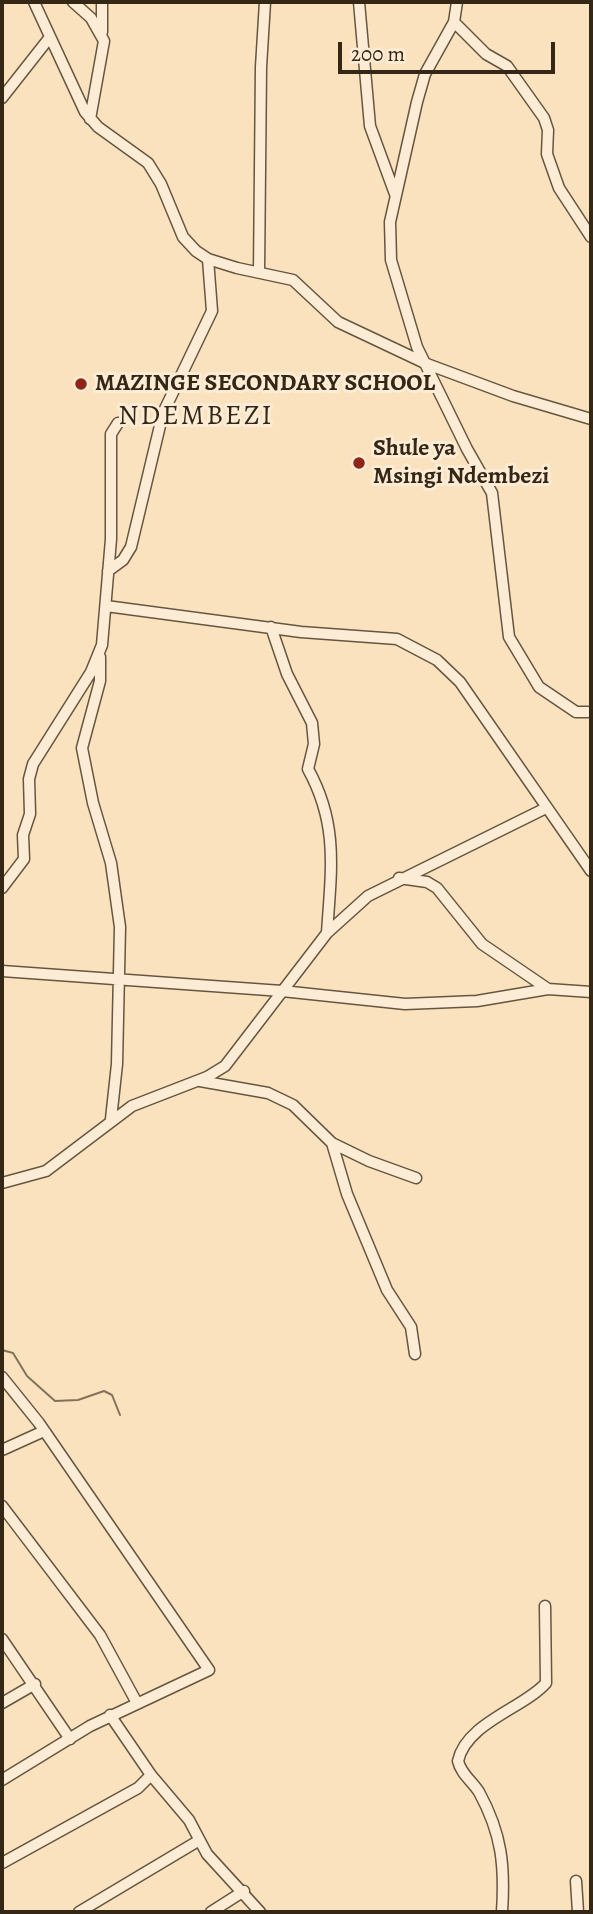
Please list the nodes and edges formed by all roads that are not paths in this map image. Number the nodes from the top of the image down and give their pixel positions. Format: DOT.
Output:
graph roads {
  1 [pos="34,2"];
  2 [pos="73,2"];
  3 [pos="102,2"];
  4 [pos="265,2"];
  5 [pos="359,2"];
  6 [pos="457,2"];
  7 [pos="454,22"];
  8 [pos="102,32"];
  9 [pos="50,37"];
  10 [pos="2,98"];
  11 [pos="90,119"];
  12 [pos="395,194"];
  13 [pos="591,237"];
  14 [pos="208,259"];
  15 [pos="259,272"];
  16 [pos="427,364"];
  17 [pos="591,419"];
  18 [pos="118,423"];
  19 [pos="108,571"];
  20 [pos="106,606"];
  21 [pos="271,626"];
  22 [pos="99,654"];
  23 [pos="591,712"];
  24 [pos="546,808"];
  25 [pos="591,872"];
  26 [pos="399,878"];
  27 [pos="2,888"];
  28 [pos="327,933"];
  29 [pos="2,971"];
  30 [pos="119,979"];
  31 [pos="548,989"];
  32 [pos="282,992"];
  33 [pos="591,992"];
  34 [pos="199,1080"];
  35 [pos="111,1119"];
  36 [pos="332,1143"];
  37 [pos="416,1178"];
  38 [pos="2,1183"];
  39 [pos="415,1354"];
  40 [pos="2,1377"];
  41 [pos="44,1431"];
  42 [pos="2,1450"];
  43 [pos="2,1506"];
  44 [pos="545,1606"];
  45 [pos="2,1639"];
  46 [pos="34,1684"];
  47 [pos="2,1703"];
  48 [pos="137,1703"];
  49 [pos="110,1715"];
  50 [pos="70,1739"];
  51 [pos="150,1775"];
  52 [pos="2,1780"];
  53 [pos="198,1841"];
  54 [pos="2,1863"];
  55 [pos="576,1881"];
  56 [pos="244,1891"];
  57 [pos="591,1905"];
  58 [pos="578,1909"];
  59 [pos="79,1912"];
  60 [pos="211,1912"];
  61 [pos="260,1912"];
  62 [pos="502,1912"];
  1 -- 9 [label="street"];
  2 -- 8 [label="street"];
  3 -- 8 [label="street"];
  4 -- 15 [label="street"];
  5 -- 12 [label="street"];
  6 -- 7 [label="street"];
  7 -- 12 [label="street"];
  7 -- 13 [label="street"];
  8 -- 11 [label="street"];
  9 -- 10 [label="street"];
  9 -- 11 [label="street"];
  11 -- 14 [label="street"];
  12 -- 16 [label="street"];
  14 -- 15 [label="street"];
  14 -- 19 [label="street"];
  15 -- 16 [label="street"];
  16 -- 17 [label="street"];
  16 -- 23 [label="street"];
  18 -- 19 [label="street"];
  19 -- 20 [label="street"];
  20 -- 21 [label="street"];
  20 -- 22 [label="street"];
  21 -- 24 [label="street"];
  21 -- 28 [label="street"];
  22 -- 27 [label="street"];
  22 -- 30 [label="street"];
  24 -- 25 [label="street"];
  24 -- 26 [label="street"];
  26 -- 28 [label="street"];
  26 -- 31 [label="street"];
  28 -- 32 [label="street"];
  29 -- 30 [label="street"];
  30 -- 32 [label="street"];
  30 -- 35 [label="street"];
  31 -- 32 [label="street"];
  31 -- 33 [label="street"];
  32 -- 34 [label="street"];
  34 -- 35 [label="street"];
  34 -- 36 [label="street"];
  35 -- 38 [label="street"];
  36 -- 37 [label="street"];
  36 -- 39 [label="street"];
  40 -- 41 [label="street"];
  41 -- 42 [label="street"];
  41 -- 48 [label="street"];
  43 -- 48 [label="street"];
  44 -- 62 [label="street"];
  45 -- 46 [label="street"];
  46 -- 47 [label="street"];
  46 -- 50 [label="street"];
  48 -- 49 [label="street"];
  49 -- 50 [label="street"];
  49 -- 51 [label="street"];
  50 -- 52 [label="street"];
  51 -- 53 [label="street"];
  51 -- 54 [label="street"];
  53 -- 56 [label="street"];
  53 -- 59 [label="street"];
  55 -- 58 [label="street"];
  56 -- 60 [label="street"];
  56 -- 61 [label="street"];
  57 -- 58 [label="street"];
}
